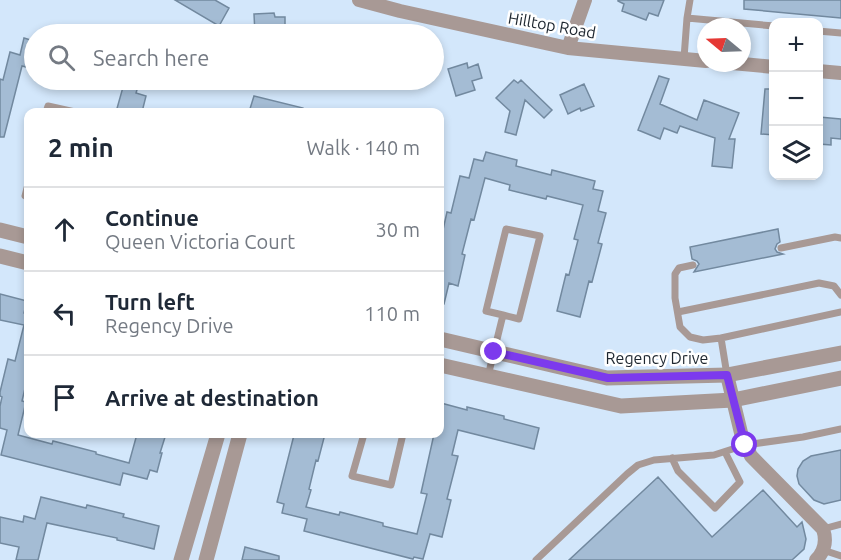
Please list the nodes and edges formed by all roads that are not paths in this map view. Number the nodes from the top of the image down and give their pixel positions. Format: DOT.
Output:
graph roads {
  1 [pos="359,0"];
  2 [pos="585,0"];
  3 [pos="690,0"];
  4 [pos="402,5"];
  5 [pos="687,18"];
  6 [pos="769,26"];
  7 [pos="823,31"];
  8 [pos="841,33"];
  9 [pos="568,48"];
  10 [pos="684,58"];
  11 [pos="697,60"];
  12 [pos="751,65"];
  13 [pos="769,67"];
  14 [pos="823,71"];
  15 [pos="841,73"];
  16 [pos="0,230"];
  17 [pos="24,236"];
  18 [pos="841,238"];
  19 [pos="781,248"];
  20 [pos="0,256"];
  21 [pos="24,262"];
  22 [pos="693,265"];
  23 [pos="841,295"];
  24 [pos="678,312"];
  25 [pos="841,312"];
  26 [pos="503,315"];
  27 [pos="721,338"];
  28 [pos="444,340"];
  29 [pos="494,352"];
  30 [pos="841,353"];
  31 [pos="444,366"];
  32 [pos="727,375"];
  33 [pos="488,376"];
  34 [pos="841,378"];
  35 [pos="733,400"];
  36 [pos="841,429"];
  37 [pos="217,438"];
  38 [pos="239,438"];
  39 [pos="363,438"];
  40 [pos="402,438"];
  41 [pos="745,445"];
  42 [pos="725,452"];
  43 [pos="672,458"];
  44 [pos="841,524"];
  45 [pos="823,529"];
  46 [pos="820,555"];
  47 [pos="841,556"];
  48 [pos="182,560"];
  49 [pos="206,560"];
  50 [pos="536,560"];
  1 -- 4 [label="street, Hilltop Road"];
  2 -- 9 [label="street"];
  3 -- 5 [label="lane"];
  4 -- 9 [label="street, Hilltop Road"];
  5 -- 6 [label="lane"];
  5 -- 10 [label="lane"];
  7 -- 8 [label="lane"];
  9 -- 10 [label="street, Hilltop Road"];
  10 -- 11 [label="street, Hilltop Road"];
  12 -- 13 [label="street"];
  14 -- 15 [label="street"];
  16 -- 17 [label="street"];
  18 -- 19 [label="lane"];
  20 -- 21 [label="street"];
  22 -- 24 [label="lane"];
  23 -- 24 [label="lane"];
  24 -- 27 [label="lane"];
  25 -- 27 [label="lane"];
  26 -- 26 [label="lane"];
  26 -- 29 [label="lane"];
  27 -- 32 [label="lane"];
  28 -- 29 [label="street, Regency Drive"];
  29 -- 32 [label="street, Regency Drive"];
  29 -- 33 [label="lane"];
  30 -- 32 [label="street, Regency Drive"];
  31 -- 33 [label="street"];
  32 -- 35 [label="street"];
  33 -- 35 [label="street"];
  34 -- 35 [label="street"];
  35 -- 41 [label="street"];
  36 -- 41 [label="lane"];
  37 -- 48 [label="street"];
  38 -- 49 [label="street"];
  39 -- 40 [label="lane"];
  41 -- 42 [label="lane"];
  41 -- 45 [label="street"];
  42 -- 43 [label="lane"];
  42 -- 43 [label="lane"];
  43 -- 50 [label="lane"];
  44 -- 45 [label="lane"];
  45 -- 46 [label="street"];
  46 -- 47 [label="lane"];
}
